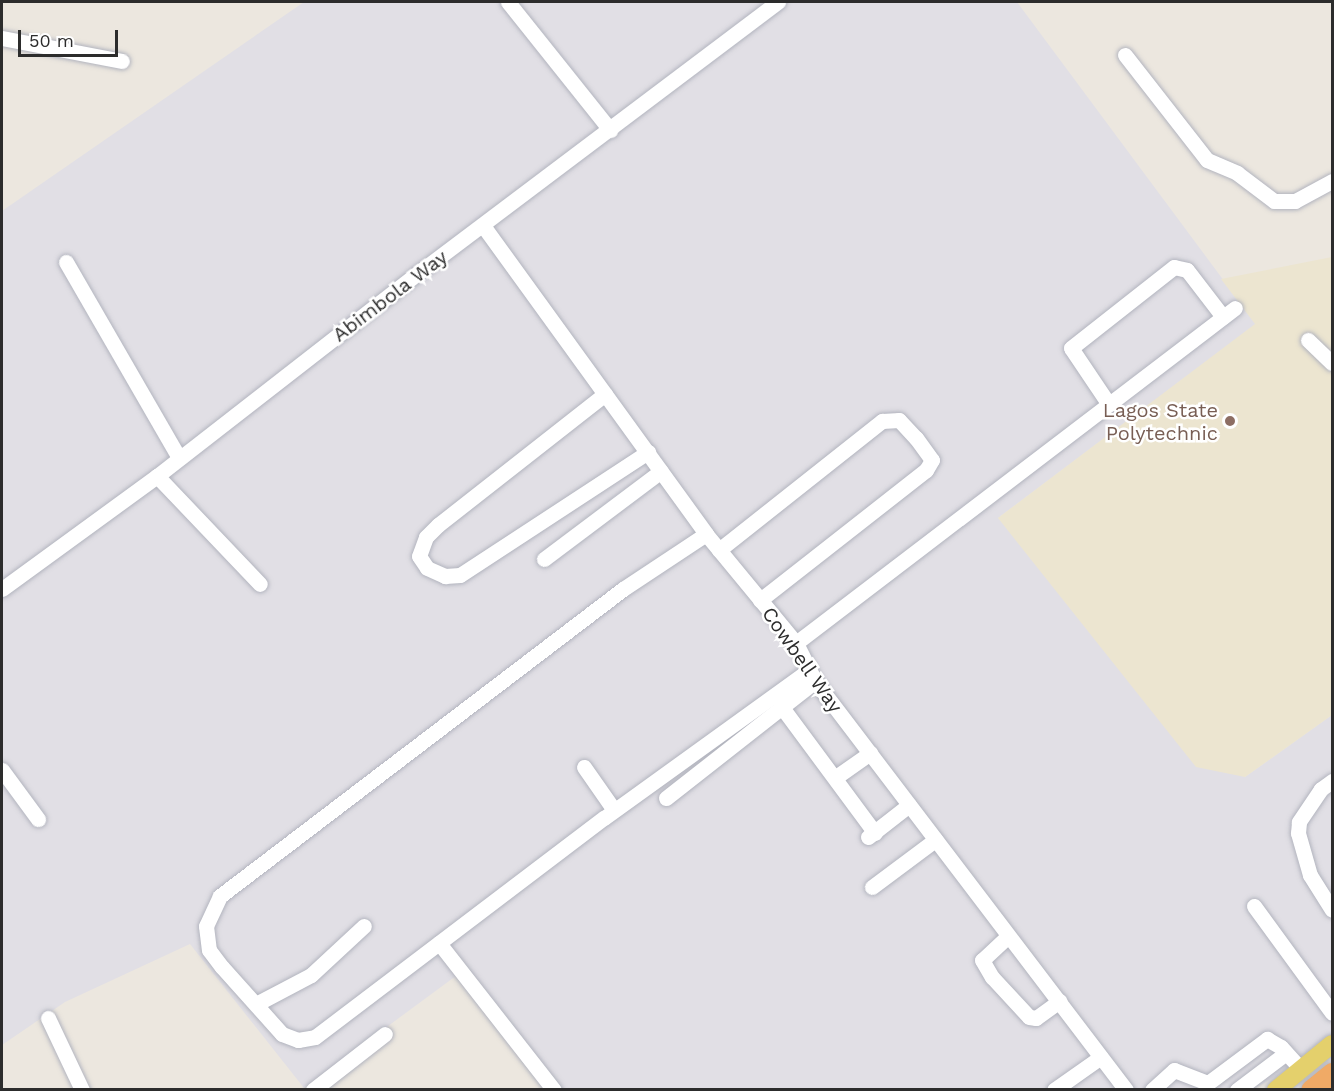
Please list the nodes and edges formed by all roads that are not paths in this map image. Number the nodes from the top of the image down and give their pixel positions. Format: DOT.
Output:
graph roads {
  1 [pos="508,2"];
  2 [pos="778,2"];
  3 [pos="2,38"];
  4 [pos="1125,55"];
  5 [pos="122,61"];
  6 [pos="610,130"];
  7 [pos="1332,181"];
  8 [pos="484,227"];
  9 [pos="66,262"];
  10 [pos="1308,340"];
  11 [pos="1332,363"];
  12 [pos="605,394"];
  13 [pos="1108,403"];
  14 [pos="648,453"];
  15 [pos="179,458"];
  16 [pos="661,471"];
  17 [pos="157,477"];
  18 [pos="706,534"];
  19 [pos="719,550"];
  20 [pos="544,559"];
  21 [pos="260,584"];
  22 [pos="2,589"];
  23 [pos="760,600"];
  24 [pos="796,643"];
  25 [pos="811,676"];
  26 [pos="781,706"];
  27 [pos="870,753"];
  28 [pos="584,767"];
  29 [pos="2,770"];
  30 [pos="836,777"];
  31 [pos="1332,781"];
  32 [pos="666,798"];
  33 [pos="909,805"];
  34 [pos="614,810"];
  35 [pos="38,819"];
  36 [pos="935,840"];
  37 [pos="873,887"];
  38 [pos="1254,906"];
  39 [pos="1332,910"];
  40 [pos="364,926"];
  41 [pos="1007,937"];
  42 [pos="439,943"];
  43 [pos="1059,1001"];
  44 [pos="256,1004"];
  45 [pos="1332,1012"];
  46 [pos="48,1018"];
  47 [pos="385,1034"];
  48 [pos="1332,1044"];
  49 [pos="1286,1053"];
  50 [pos="1101,1057"];
  51 [pos="1301,1069"];
  52 [pos="1332,1073"];
  53 [pos="1203,1087"];
  54 [pos="82,1089"];
  55 [pos="313,1089"];
  56 [pos="554,1089"];
  57 [pos="1054,1089"];
  58 [pos="1125,1089"];
  59 [pos="1152,1089"];
  60 [pos="1237,1089"];
  61 [pos="1276,1089"];
  62 [pos="1311,1089"];
  1 -- 6 [label="street"];
  2 -- 6 [label="street, Abimbola Way"];
  3 -- 5 [label="street"];
  4 -- 7 [label="street"];
  6 -- 8 [label="street, Abimbola Way"];
  8 -- 12 [label="street, Cowbell Way"];
  8 -- 15 [label="street, Abimbola Way"];
  9 -- 15 [label="street"];
  10 -- 11 [label="street"];
  12 -- 14 [label="street, Cowbell Way"];
  12 -- 14 [label="street"];
  13 -- 13 [label="street"];
  13 -- 24 [label="street"];
  14 -- 16 [label="street, Cowbell Way"];
  15 -- 17 [label="street, Abimbola Way"];
  16 -- 18 [label="street, Cowbell Way"];
  16 -- 20 [label="street"];
  17 -- 21 [label="street"];
  17 -- 22 [label="street, Abimbola Way"];
  18 -- 19 [label="street, Cowbell Way"];
  18 -- 44 [label="street"];
  19 -- 23 [label="street, Cowbell Way"];
  19 -- 23 [label="street"];
  23 -- 24 [label="street, Cowbell Way"];
  24 -- 25 [label="street, Cowbell Way"];
  25 -- 26 [label="street"];
  25 -- 27 [label="street, Cowbell Way"];
  25 -- 34 [label="street"];
  26 -- 30 [label="street"];
  26 -- 32 [label="street"];
  27 -- 30 [label="street"];
  27 -- 33 [label="street, Cowbell Way"];
  28 -- 34 [label="street"];
  29 -- 35 [label="street"];
  30 -- 33 [label="street"];
  31 -- 39 [label="street"];
  33 -- 36 [label="street, Cowbell Way"];
  34 -- 42 [label="street"];
  36 -- 37 [label="street"];
  36 -- 41 [label="street, Cowbell Way"];
  38 -- 45 [label="street"];
  40 -- 44 [label="street"];
  41 -- 43 [label="street, Cowbell Way"];
  41 -- 43 [label="street"];
  42 -- 44 [label="street"];
  42 -- 56 [label="street"];
  43 -- 50 [label="street, Cowbell Way"];
  46 -- 54 [label="street"];
  47 -- 55 [label="street"];
  48 -- 51 [label="main road"];
  49 -- 51 [label="street"];
  49 -- 53 [label="street"];
  49 -- 60 [label="street"];
  50 -- 57 [label="street"];
  50 -- 58 [label="street, Cowbell Way"];
  51 -- 61 [label="main road"];
  52 -- 62 [label="highway"];
  53 -- 59 [label="street"];
}
